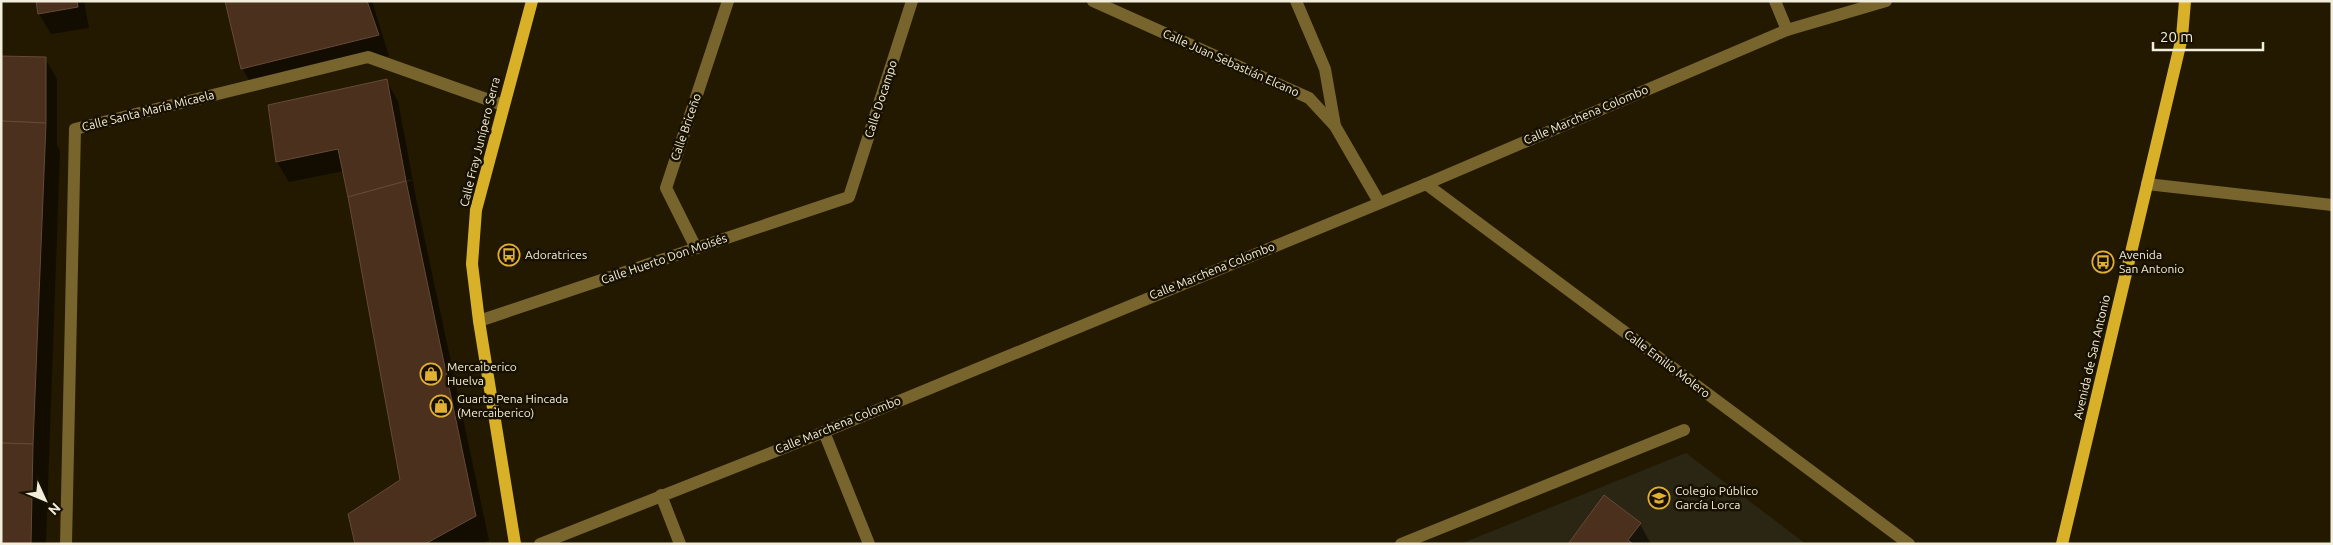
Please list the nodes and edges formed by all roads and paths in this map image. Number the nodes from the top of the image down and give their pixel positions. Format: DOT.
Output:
graph roads {
  1 [pos="532,1"];
  2 [pos="728,1"];
  3 [pos="912,1"];
  4 [pos="1094,1"];
  5 [pos="1296,1"];
  6 [pos="1775,1"];
  7 [pos="1886,1"];
  8 [pos="2185,1"];
  9 [pos="1787,30"];
  10 [pos="503,106"];
  11 [pos="1335,126"];
  12 [pos="1426,184"];
  13 [pos="2147,184"];
  14 [pos="849,196"];
  15 [pos="1379,202"];
  16 [pos="2332,205"];
  17 [pos="696,248"];
  18 [pos="479,321"];
  19 [pos="1684,430"];
  20 [pos="824,432"];
  21 [pos="661,495"];
  22 [pos="66,544"];
  23 [pos="515,544"];
  24 [pos="540,544"];
  25 [pos="680,544"];
  26 [pos="869,544"];
  27 [pos="1401,544"];
  28 [pos="1908,544"];
  29 [pos="2062,544"];
  1 -- 10 [label="main road, Calle Fray Junípero Serra"];
  2 -- 17 [label="street, Calle Briceño"];
  3 -- 14 [label="street, Calle Docampo"];
  4 -- 11 [label="street, Calle Juan Sebastián Elcano"];
  5 -- 11 [label="street"];
  6 -- 9 [label="street"];
  7 -- 9 [label="street, Calle Marchena Colombo"];
  8 -- 13 [label="main road, Avenida de San Antonio"];
  9 -- 12 [label="street, Calle Marchena Colombo"];
  10 -- 18 [label="main road, Calle Fray Junípero Serra"];
  10 -- 22 [label="street, Calle Santa María Micaela"];
  11 -- 15 [label="street, Calle Juan Sebastián Elcano"];
  12 -- 15 [label="street, Calle Marchena Colombo"];
  12 -- 28 [label="street, Calle Emilio Molero"];
  13 -- 16 [label="street"];
  13 -- 29 [label="main road, Avenida de San Antonio"];
  14 -- 17 [label="street, Calle Huerto Don Moisés"];
  15 -- 20 [label="street, Calle Marchena Colombo"];
  17 -- 18 [label="street, Calle Huerto Don Moisés"];
  18 -- 23 [label="main road, Calle Fray Junípero Serra"];
  19 -- 27 [label="street"];
  20 -- 21 [label="street, Calle Marchena Colombo"];
  20 -- 26 [label="street"];
  21 -- 24 [label="street, Calle Marchena Colombo"];
  21 -- 25 [label="street"];
}
